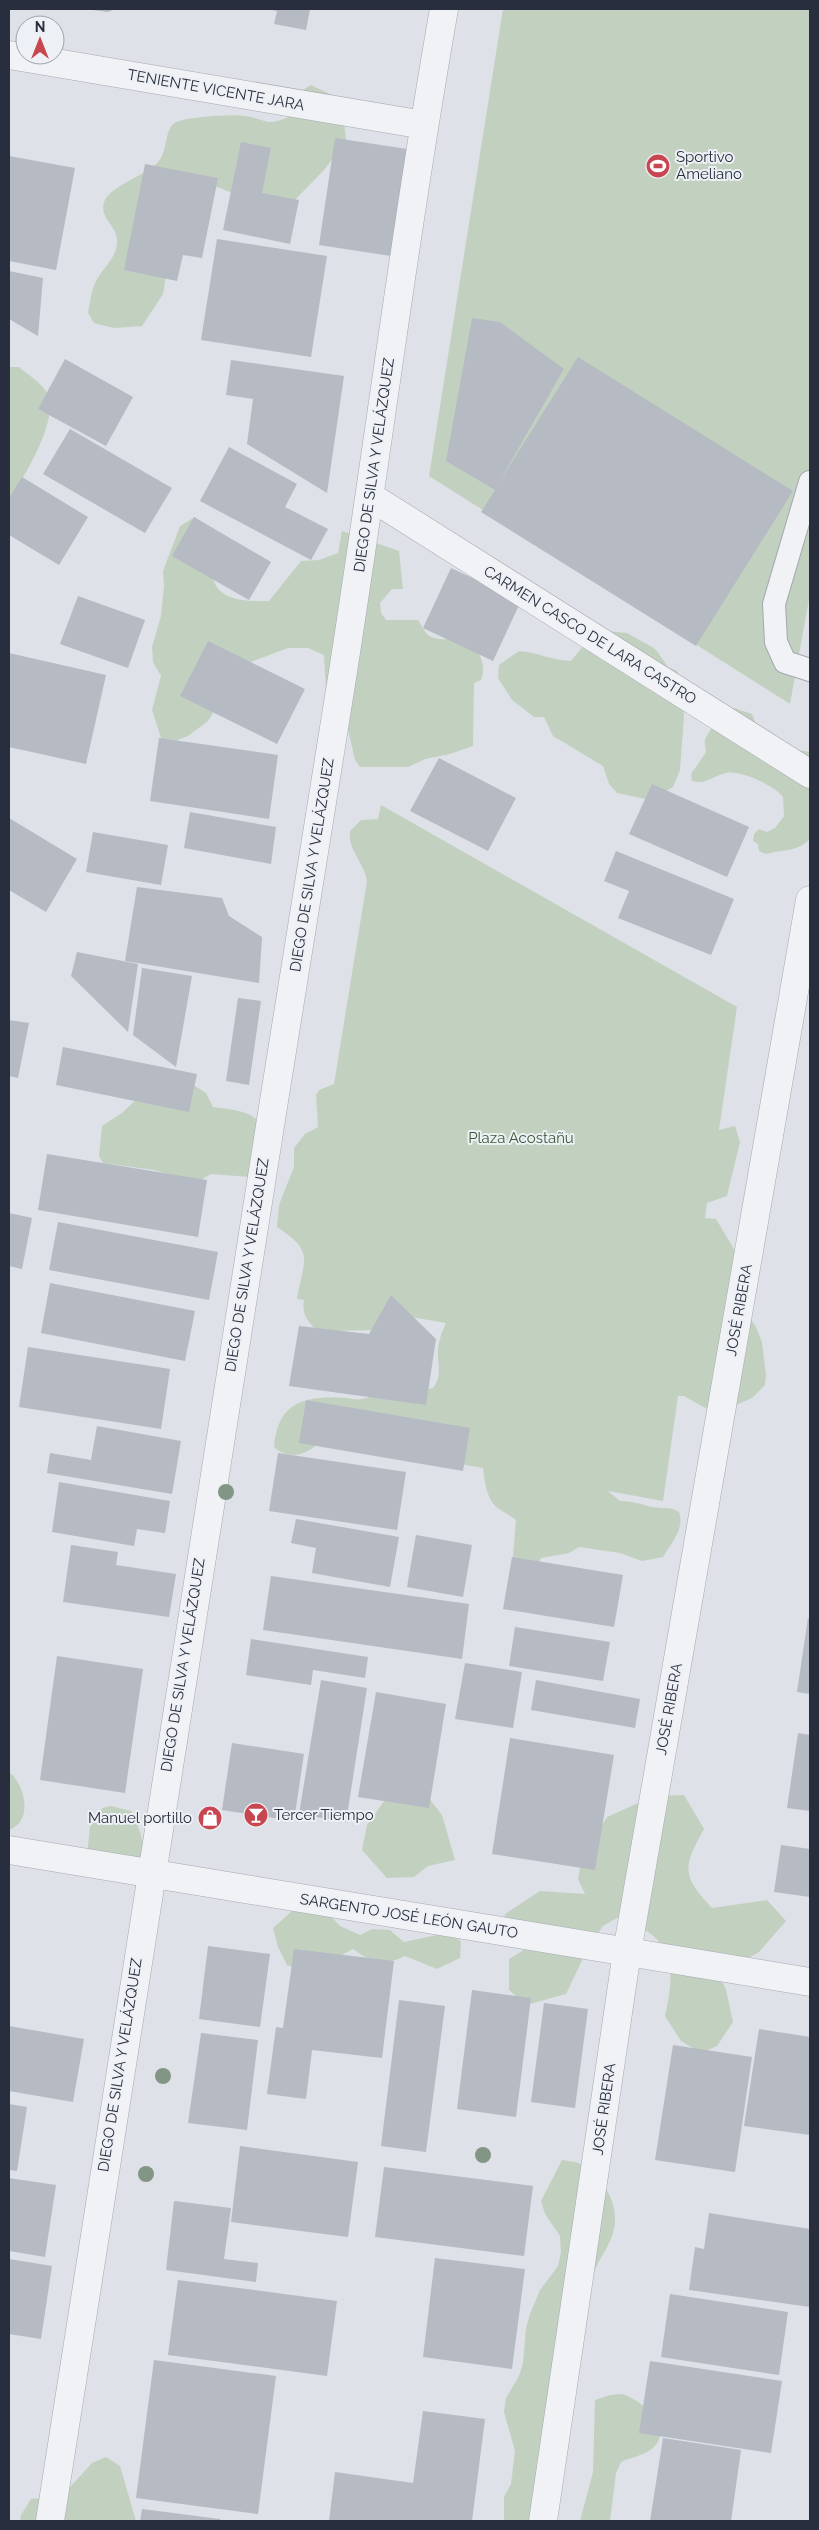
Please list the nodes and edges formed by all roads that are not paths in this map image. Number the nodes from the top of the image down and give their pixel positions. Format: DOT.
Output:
graph roads {
  1 [pos="444,9"];
  2 [pos="9,55"];
  3 [pos="424,125"];
  4 [pos="810,482"];
  5 [pos="371,497"];
  6 [pos="810,670"];
  7 [pos="810,774"];
  8 [pos="810,900"];
  9 [pos="9,1850"];
  10 [pos="150,1873"];
  11 [pos="627,1952"];
  12 [pos="810,1982"];
  13 [pos="50,2521"];
  14 [pos="543,2521"];
  1 -- 3 [label="street, DIEGO DE SILVA Y VELÁZQUEZ"];
  2 -- 3 [label="street, TENIENTE VICENTE JARA"];
  3 -- 5 [label="street, DIEGO DE SILVA Y VELÁZQUEZ"];
  4 -- 6 [label="lane"];
  5 -- 7 [label="street, CARMEN CASCO DE LARA CASTRO"];
  5 -- 10 [label="street, DIEGO DE SILVA Y VELÁZQUEZ"];
  8 -- 11 [label="street, JOSÉ RIBERA"];
  9 -- 10 [label="street, SARGENTO JOSÉ LEÓN GAUTO"];
  10 -- 11 [label="street, SARGENTO JOSÉ LEÓN GAUTO"];
  10 -- 13 [label="street, DIEGO DE SILVA Y VELÁZQUEZ"];
  11 -- 12 [label="street, SARGENTO JOSÉ LEÓN GAUTO"];
  11 -- 14 [label="street, JOSÉ RIBERA"];
}
